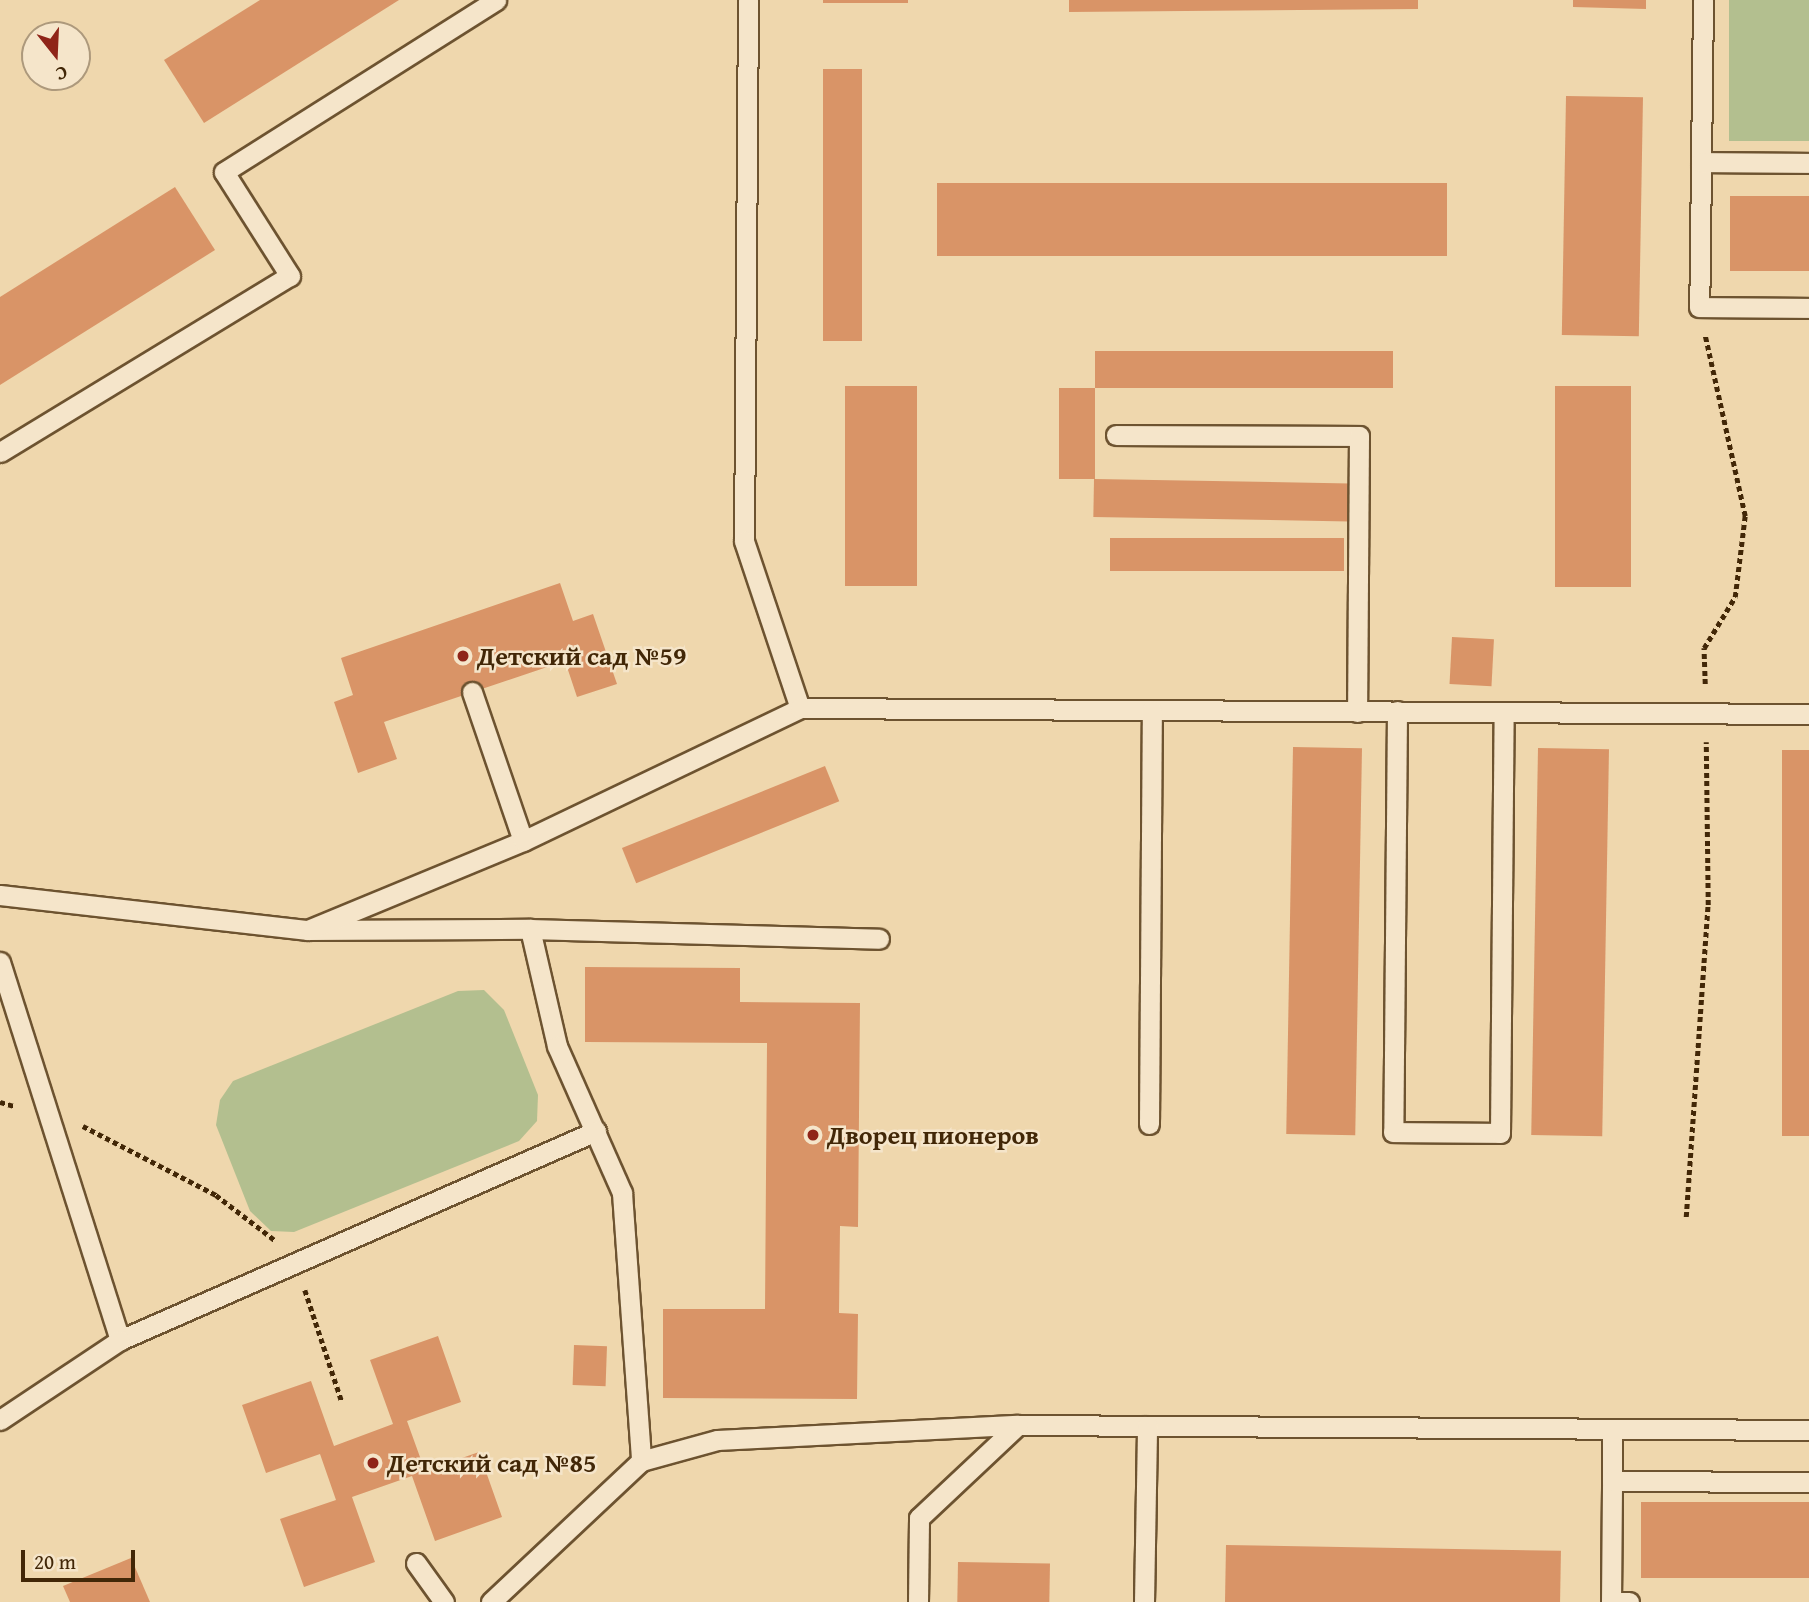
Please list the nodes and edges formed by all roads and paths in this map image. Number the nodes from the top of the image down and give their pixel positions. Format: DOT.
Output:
graph roads {
  1 [pos="496,0"];
  2 [pos="748,0"];
  3 [pos="1703,0"];
  4 [pos="1701,162"];
  5 [pos="1809,163"];
  6 [pos="1699,307"];
  7 [pos="1809,308"];
  8 [pos="1116,435"];
  9 [pos="0,452"];
  10 [pos="472,692"];
  11 [pos="800,708"];
  12 [pos="1152,710"];
  13 [pos="1396,711"];
  14 [pos="1357,712"];
  15 [pos="1504,712"];
  16 [pos="1706,714"];
  17 [pos="1809,714"];
  18 [pos="523,841"];
  19 [pos="0,895"];
  20 [pos="530,929"];
  21 [pos="307,930"];
  22 [pos="879,939"];
  23 [pos="0,962"];
  24 [pos="0,1102"];
  25 [pos="49,1115"];
  26 [pos="1149,1124"];
  27 [pos="596,1131"];
  28 [pos="1686,1217"];
  29 [pos="295,1261"];
  30 [pos="120,1340"];
  31 [pos="342,1402"];
  32 [pos="0,1420"];
  33 [pos="1018,1425"];
  34 [pos="1147,1426"];
  35 [pos="1612,1429"];
  36 [pos="1809,1430"];
  37 [pos="641,1461"];
  38 [pos="1612,1481"];
  39 [pos="1809,1482"];
  40 [pos="415,1563"];
  41 [pos="444,1602"];
  42 [pos="491,1602"];
  43 [pos="918,1602"];
  44 [pos="1143,1602"];
  45 [pos="1629,1602"];
  1 -- 9 [label="lane"];
  2 -- 11 [label="lane"];
  3 -- 4 [label="lane"];
  4 -- 5 [label="lane"];
  4 -- 6 [label="lane"];
  6 -- 7 [label="lane"];
  6 -- 16 [label="path"];
  8 -- 14 [label="lane"];
  10 -- 18 [label="lane"];
  11 -- 12 [label="lane"];
  11 -- 18 [label="lane"];
  12 -- 14 [label="lane"];
  12 -- 26 [label="lane"];
  13 -- 14 [label="lane"];
  13 -- 15 [label="lane"];
  13 -- 15 [label="lane"];
  15 -- 16 [label="lane"];
  16 -- 17 [label="lane"];
  16 -- 28 [label="path"];
  18 -- 21 [label="lane"];
  19 -- 21 [label="lane"];
  20 -- 21 [label="lane"];
  20 -- 22 [label="lane"];
  20 -- 27 [label="lane"];
  23 -- 25 [label="lane"];
  24 -- 25 [label="path"];
  25 -- 29 [label="path"];
  25 -- 30 [label="lane"];
  27 -- 29 [label="lane"];
  27 -- 37 [label="lane"];
  29 -- 30 [label="lane"];
  29 -- 31 [label="path"];
  30 -- 32 [label="lane"];
  33 -- 34 [label="lane"];
  33 -- 37 [label="lane"];
  33 -- 43 [label="lane"];
  34 -- 35 [label="lane"];
  34 -- 44 [label="lane"];
  35 -- 36 [label="lane"];
  35 -- 38 [label="lane"];
  37 -- 42 [label="lane"];
  38 -- 39 [label="lane"];
  38 -- 45 [label="lane"];
  40 -- 41 [label="lane"];
}
